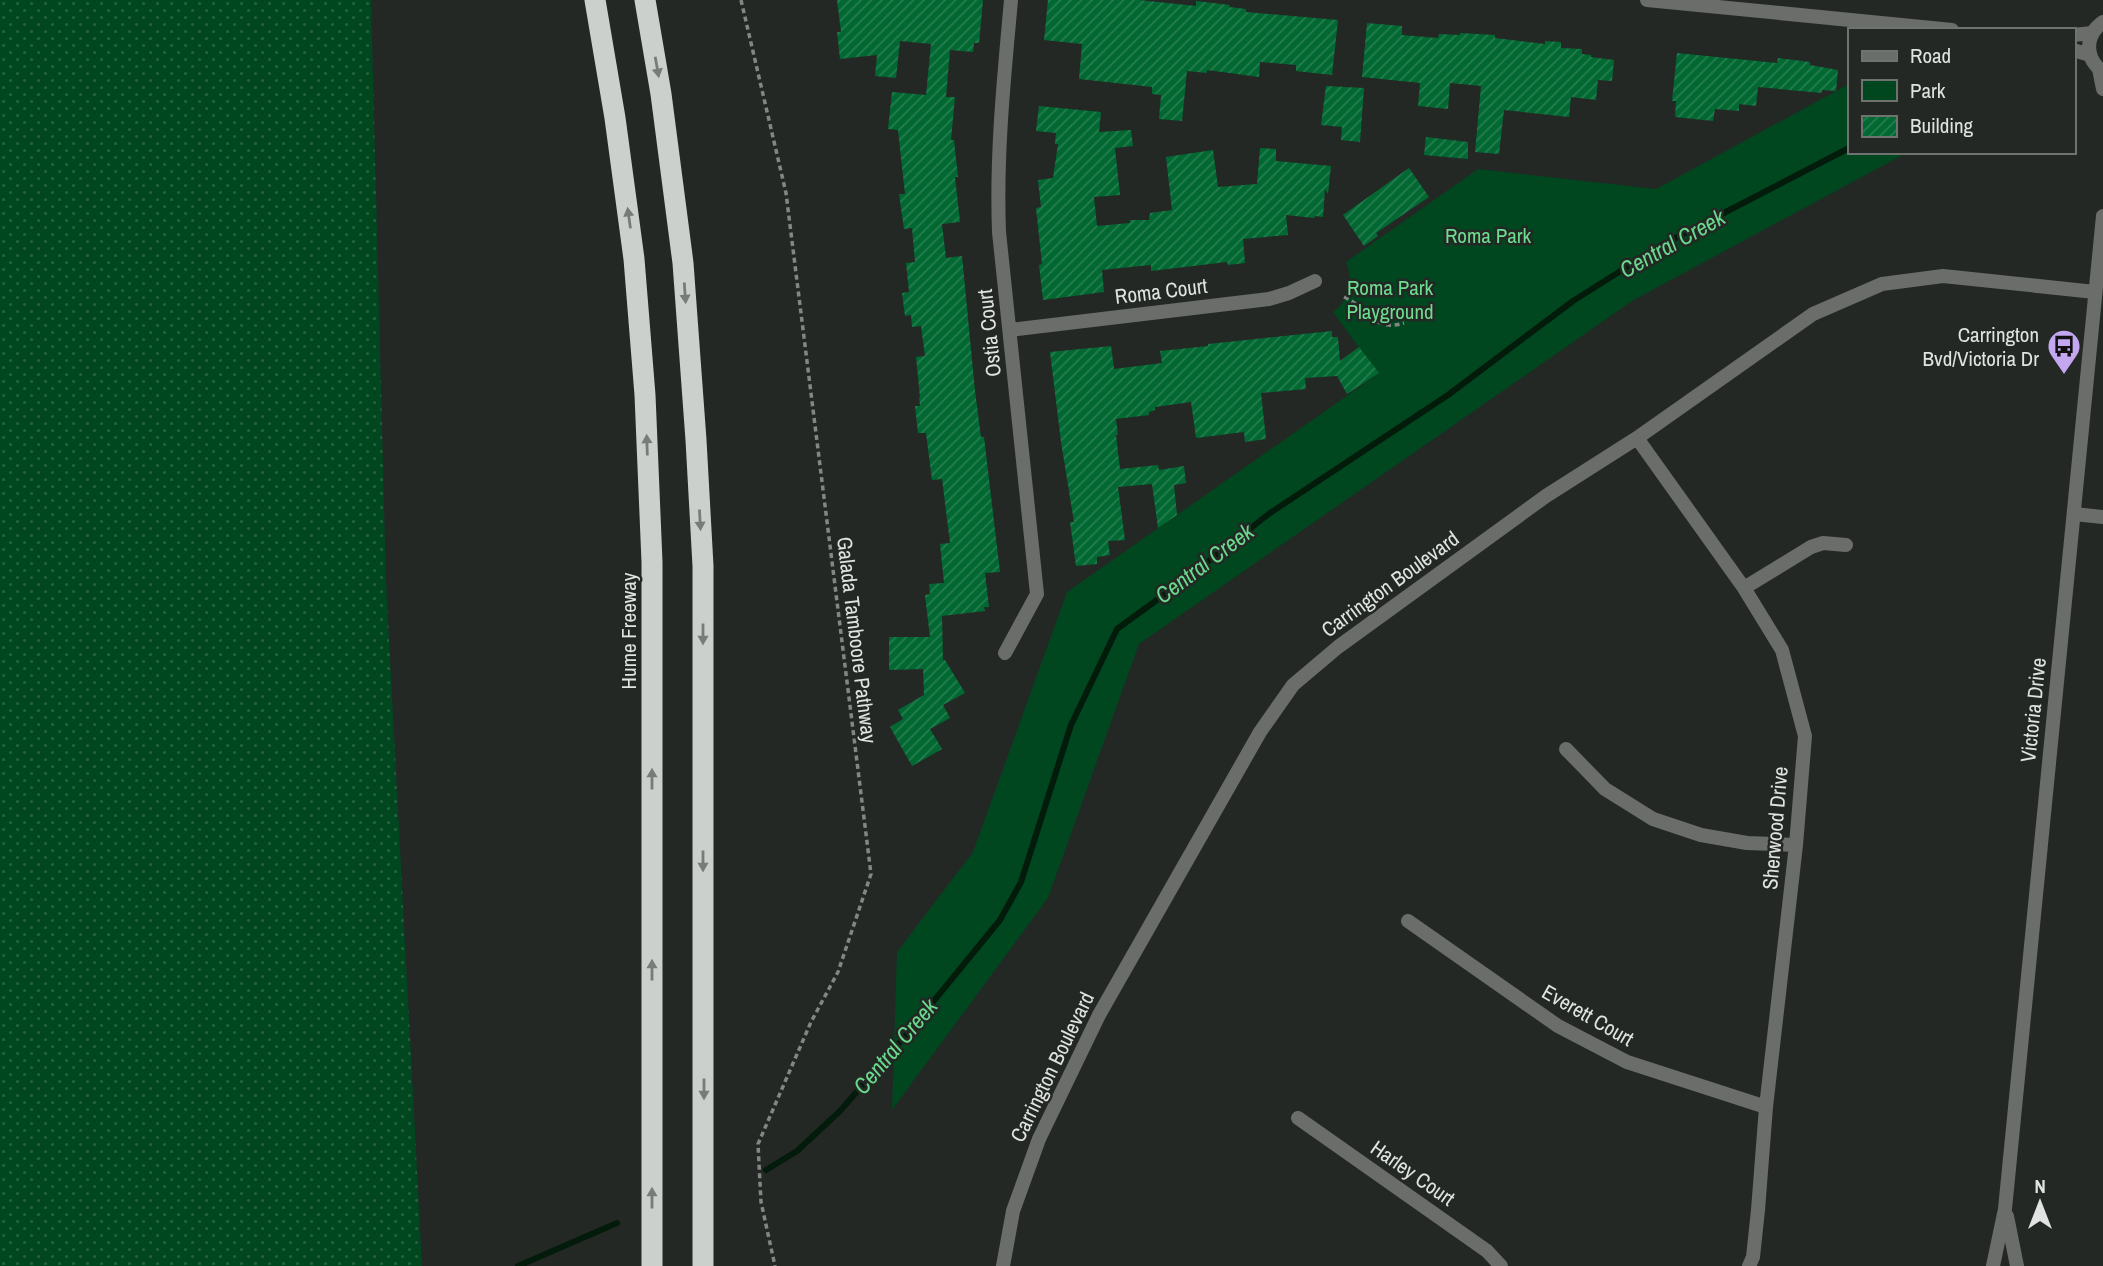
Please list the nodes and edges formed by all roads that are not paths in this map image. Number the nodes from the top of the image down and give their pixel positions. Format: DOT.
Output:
graph roads {
  1 [pos="595,0"];
  2 [pos="645,0"];
  3 [pos="1011,0"];
  4 [pos="1647,0"];
  5 [pos="2103,22"];
  6 [pos="1932,28"];
  7 [pos="2092,33"];
  8 [pos="2075,35"];
  9 [pos="2075,51"];
  10 [pos="2090,55"];
  11 [pos="2101,71"];
  12 [pos="2103,89"];
  13 [pos="2103,216"];
  14 [pos="1315,281"];
  15 [pos="2095,292"];
  16 [pos="1010,330"];
  17 [pos="1637,438"];
  18 [pos="2074,514"];
  19 [pos="2103,517"];
  20 [pos="1846,545"];
  21 [pos="1744,588"];
  22 [pos="1005,653"];
  23 [pos="1566,749"];
  24 [pos="1796,845"];
  25 [pos="1408,920"];
  26 [pos="1766,1107"];
  27 [pos="1297,1118"];
  28 [pos="2005,1209"];
  29 [pos="652,1266"];
  30 [pos="703,1266"];
  31 [pos="1003,1266"];
  32 [pos="1501,1266"];
  33 [pos="1749,1266"];
  34 [pos="1994,1266"];
  35 [pos="2017,1266"];
  29 -- 1 [label="highway, Hume Freeway, one-way"];
  2 -- 30 [label="highway, one-way"];
  3 -- 16 [label="street, Ostia Court"];
  4 -- 6 [label="street"];
  5 -- 7 [label="street"];
  7 -- 8 [label="street"];
  7 -- 10 [label="street"];
  9 -- 10 [label="street"];
  10 -- 11 [label="street"];
  11 -- 12 [label="street"];
  13 -- 15 [label="street, Victoria Drive"];
  14 -- 16 [label="street, Roma Court"];
  15 -- 17 [label="street, Carrington Boulevard"];
  15 -- 18 [label="street, Victoria Drive"];
  16 -- 22 [label="street, Ostia Court"];
  17 -- 21 [label="street, Sherwood Drive"];
  17 -- 31 [label="street, Carrington Boulevard"];
  18 -- 19 [label="street"];
  18 -- 28 [label="street, Victoria Drive"];
  20 -- 21 [label="street"];
  21 -- 24 [label="street, Sherwood Drive"];
  23 -- 24 [label="street"];
  24 -- 26 [label="street, Sherwood Drive"];
  25 -- 26 [label="street, Everett Court"];
  26 -- 33 [label="street, Sherwood Drive"];
  27 -- 32 [label="street, Harley Court"];
  28 -- 34 [label="street, Victoria Drive"];
  28 -- 35 [label="street, Victoria Drive"];
  34 -- 35 [label="street, Victoria Drive"];
}
